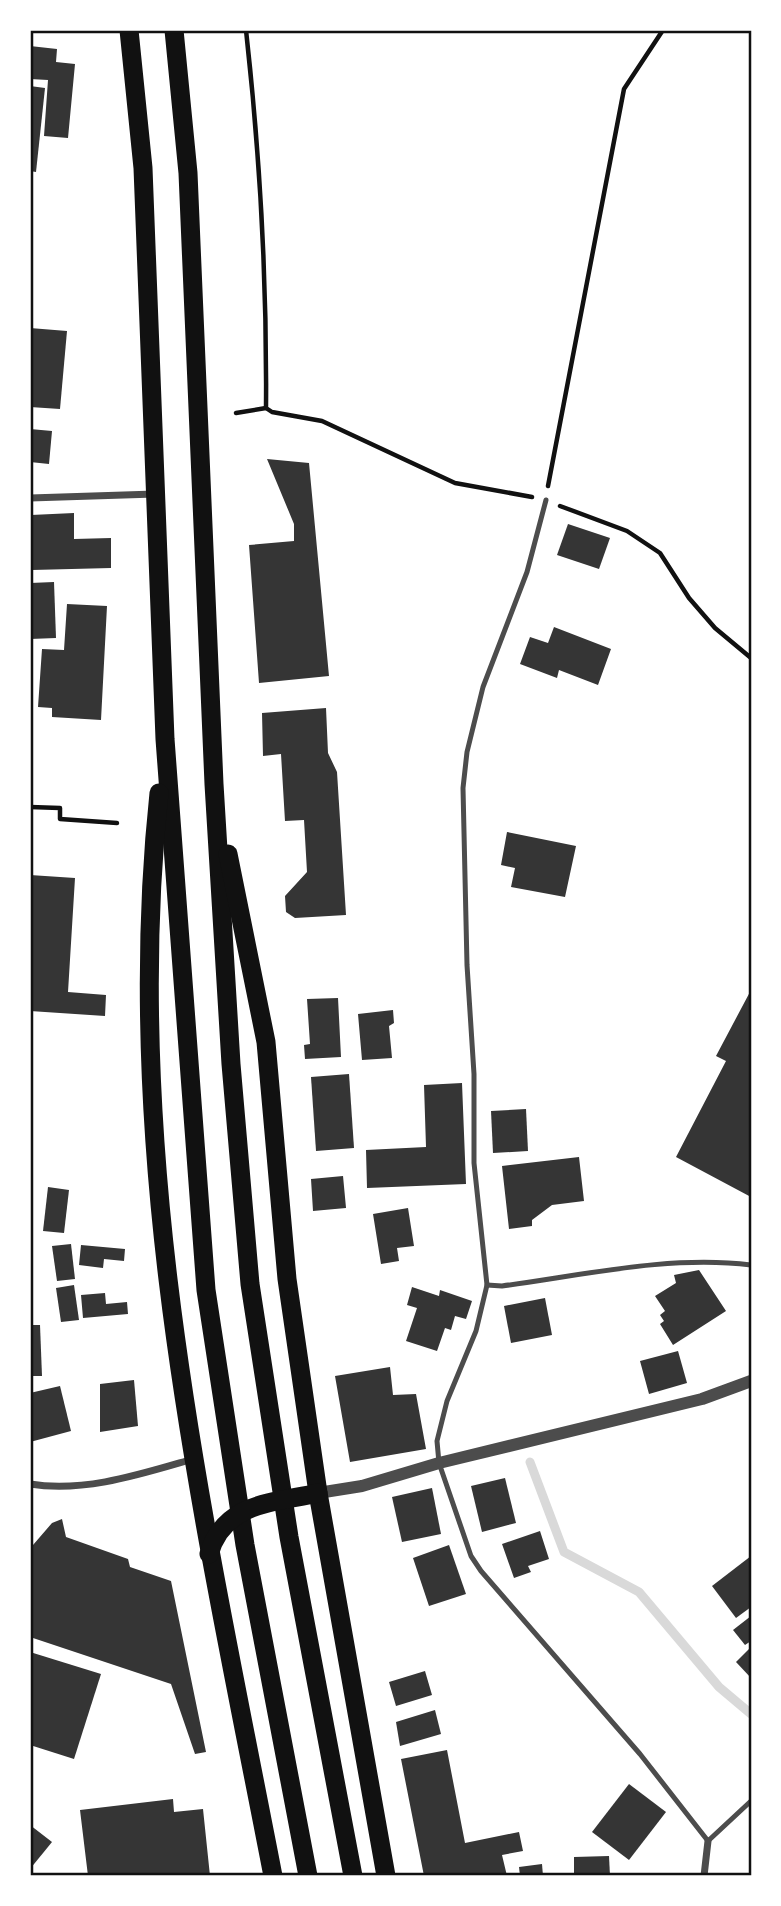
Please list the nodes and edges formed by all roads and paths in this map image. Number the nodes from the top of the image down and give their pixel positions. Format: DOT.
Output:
graph roads {
  1 [pos="130,30"];
  2 [pos="174,30"];
  3 [pos="246,30"];
  4 [pos="663,30"];
  5 [pos="266,408"];
  6 [pos="236,413"];
  7 [pos="157,494"];
  8 [pos="30,498"];
  9 [pos="545,500"];
  10 [pos="751,657"];
  11 [pos="165,739"];
  12 [pos="214,784"];
  13 [pos="30,807"];
  14 [pos="117,823"];
  15 [pos="751,1265"];
  16 [pos="487,1285"];
  17 [pos="751,1381"];
  18 [pos="193,1460"];
  19 [pos="439,1463"];
  20 [pos="30,1485"];
  21 [pos="318,1493"];
  22 [pos="209,1553"];
  23 [pos="751,1801"];
  24 [pos="708,1840"];
  25 [pos="273,1876"];
  26 [pos="308,1876"];
  27 [pos="353,1876"];
  28 [pos="386,1876"];
  29 [pos="704,1876"];
  1 -- 7 [label="highway"];
  2 -- 12 [label="highway"];
  3 -- 5 [label="path"];
  4 -- 9 [label="path"];
  5 -- 6 [label="path"];
  5 -- 9 [label="path"];
  7 -- 8 [label="street"];
  7 -- 11 [label="highway"];
  9 -- 10 [label="path"];
  9 -- 16 [label="lane"];
  11 -- 18 [label="highway"];
  11 -- 26 [label="highway"];
  12 -- 21 [label="highway"];
  12 -- 27 [label="highway"];
  13 -- 14 [label="path"];
  15 -- 16 [label="lane"];
  16 -- 19 [label="lane"];
  17 -- 19 [label="street"];
  18 -- 20 [label="street"];
  18 -- 22 [label="highway"];
  19 -- 21 [label="street"];
  19 -- 24 [label="lane"];
  21 -- 22 [label="highway"];
  21 -- 28 [label="highway"];
  22 -- 25 [label="highway"];
  23 -- 24 [label="lane"];
  24 -- 29 [label="street"];
}
